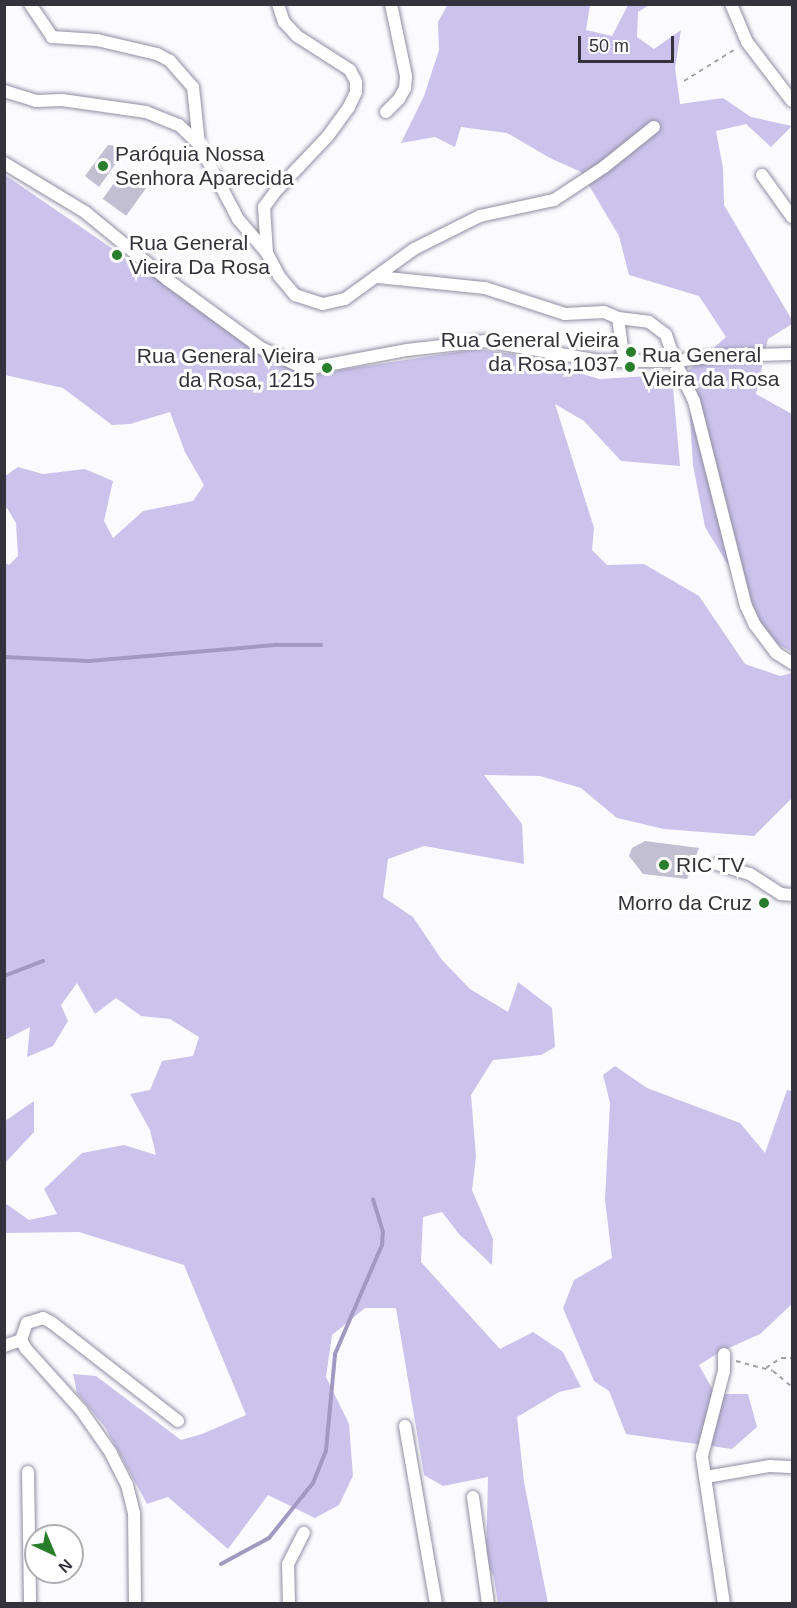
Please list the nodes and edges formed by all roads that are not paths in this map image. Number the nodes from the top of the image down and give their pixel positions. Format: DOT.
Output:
graph roads {
  1 [pos="30,4"];
  2 [pos="278,4"];
  3 [pos="391,4"];
  4 [pos="731,4"];
  5 [pos="4,91"];
  6 [pos="792,101"];
  7 [pos="386,112"];
  8 [pos="654,127"];
  9 [pos="199,144"];
  10 [pos="4,163"];
  11 [pos="762,175"];
  12 [pos="792,217"];
  13 [pos="267,253"];
  14 [pos="378,277"];
  15 [pos="618,318"];
  16 [pos="792,354"];
  17 [pos="675,361"];
  18 [pos="624,362"];
  19 [pos="792,663"];
  20 [pos="717,864"];
  21 [pos="792,895"];
  22 [pos="21,1340"];
  23 [pos="4,1346"];
  24 [pos="724,1354"];
  25 [pos="178,1421"];
  26 [pos="405,1426"];
  27 [pos="790,1467"];
  28 [pos="28,1472"];
  29 [pos="706,1477"];
  30 [pos="473,1497"];
  31 [pos="304,1533"];
  32 [pos="30,1604"];
  33 [pos="135,1604"];
  34 [pos="290,1604"];
  35 [pos="436,1604"];
  36 [pos="488,1604"];
  37 [pos="724,1604"];
  1 -- 9 [label="street"];
  2 -- 13 [label="street"];
  3 -- 7 [label="street"];
  4 -- 6 [label="street"];
  5 -- 9 [label="street"];
  8 -- 14 [label="street"];
  9 -- 13 [label="street"];
  10 -- 18 [label="street"];
  11 -- 12 [label="street"];
  13 -- 14 [label="street"];
  14 -- 15 [label="street"];
  15 -- 17 [label="street"];
  15 -- 18 [label="street"];
  16 -- 17 [label="street"];
  17 -- 18 [label="street"];
  17 -- 19 [label="street"];
  20 -- 21 [label="street"];
  22 -- 23 [label="street"];
  22 -- 25 [label="street"];
  22 -- 33 [label="street"];
  24 -- 29 [label="street"];
  26 -- 35 [label="street"];
  27 -- 29 [label="street"];
  28 -- 32 [label="street"];
  29 -- 37 [label="street"];
  30 -- 36 [label="street"];
  31 -- 34 [label="street"];
}
